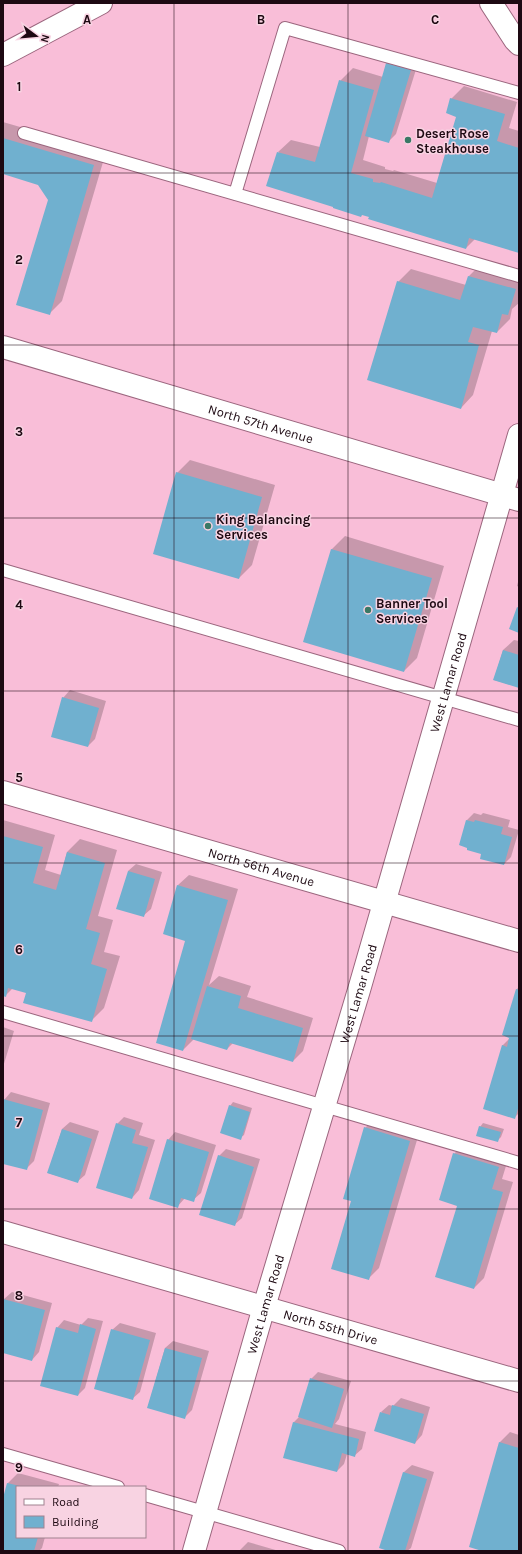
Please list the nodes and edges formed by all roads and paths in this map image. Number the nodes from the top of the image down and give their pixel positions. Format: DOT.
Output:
graph roads {
  1 [pos="101,3"];
  2 [pos="491,3"];
  3 [pos="519,44"];
  4 [pos="3,55"];
  5 [pos="519,93"];
  6 [pos="24,133"];
  7 [pos="235,194"];
  8 [pos="519,276"];
  9 [pos="3,347"];
  10 [pos="519,435"];
  11 [pos="510,497"];
  12 [pos="3,570"];
  13 [pos="444,697"];
  14 [pos="519,720"];
  15 [pos="3,792"];
  16 [pos="384,901"];
  17 [pos="519,941"];
  18 [pos="3,1012"];
  19 [pos="325,1106"];
  20 [pos="519,1163"];
  21 [pos="3,1232"];
  22 [pos="264,1307"];
  23 [pos="519,1381"];
  24 [pos="3,1454"];
  25 [pos="115,1486"];
  26 [pos="146,1495"];
  27 [pos="206,1512"];
  28 [pos="194,1551"];
  29 [pos="339,1551"];
  1 -- 4 [label="main road"];
  2 -- 3 [label="main road"];
  5 -- 7 [label="lane"];
  6 -- 7 [label="lane"];
  7 -- 8 [label="lane"];
  9 -- 11 [label="main road, North 57th Avenue"];
  10 -- 11 [label="main road, West Lamar Road"];
  11 -- 13 [label="main road, West Lamar Road"];
  12 -- 13 [label="lane"];
  13 -- 14 [label="lane"];
  13 -- 16 [label="main road, West Lamar Road"];
  15 -- 16 [label="main road, North 56th Avenue"];
  16 -- 17 [label="main road, North 56th Avenue"];
  16 -- 19 [label="main road, West Lamar Road"];
  18 -- 19 [label="lane"];
  19 -- 20 [label="lane"];
  19 -- 22 [label="main road, West Lamar Road"];
  21 -- 22 [label="main road, North 55th Drive"];
  22 -- 23 [label="main road, North 55th Drive"];
  22 -- 27 [label="main road, West Lamar Road"];
  24 -- 25 [label="lane"];
  26 -- 27 [label="lane"];
  27 -- 28 [label="main road, West Lamar Road"];
  27 -- 29 [label="lane"];
}
